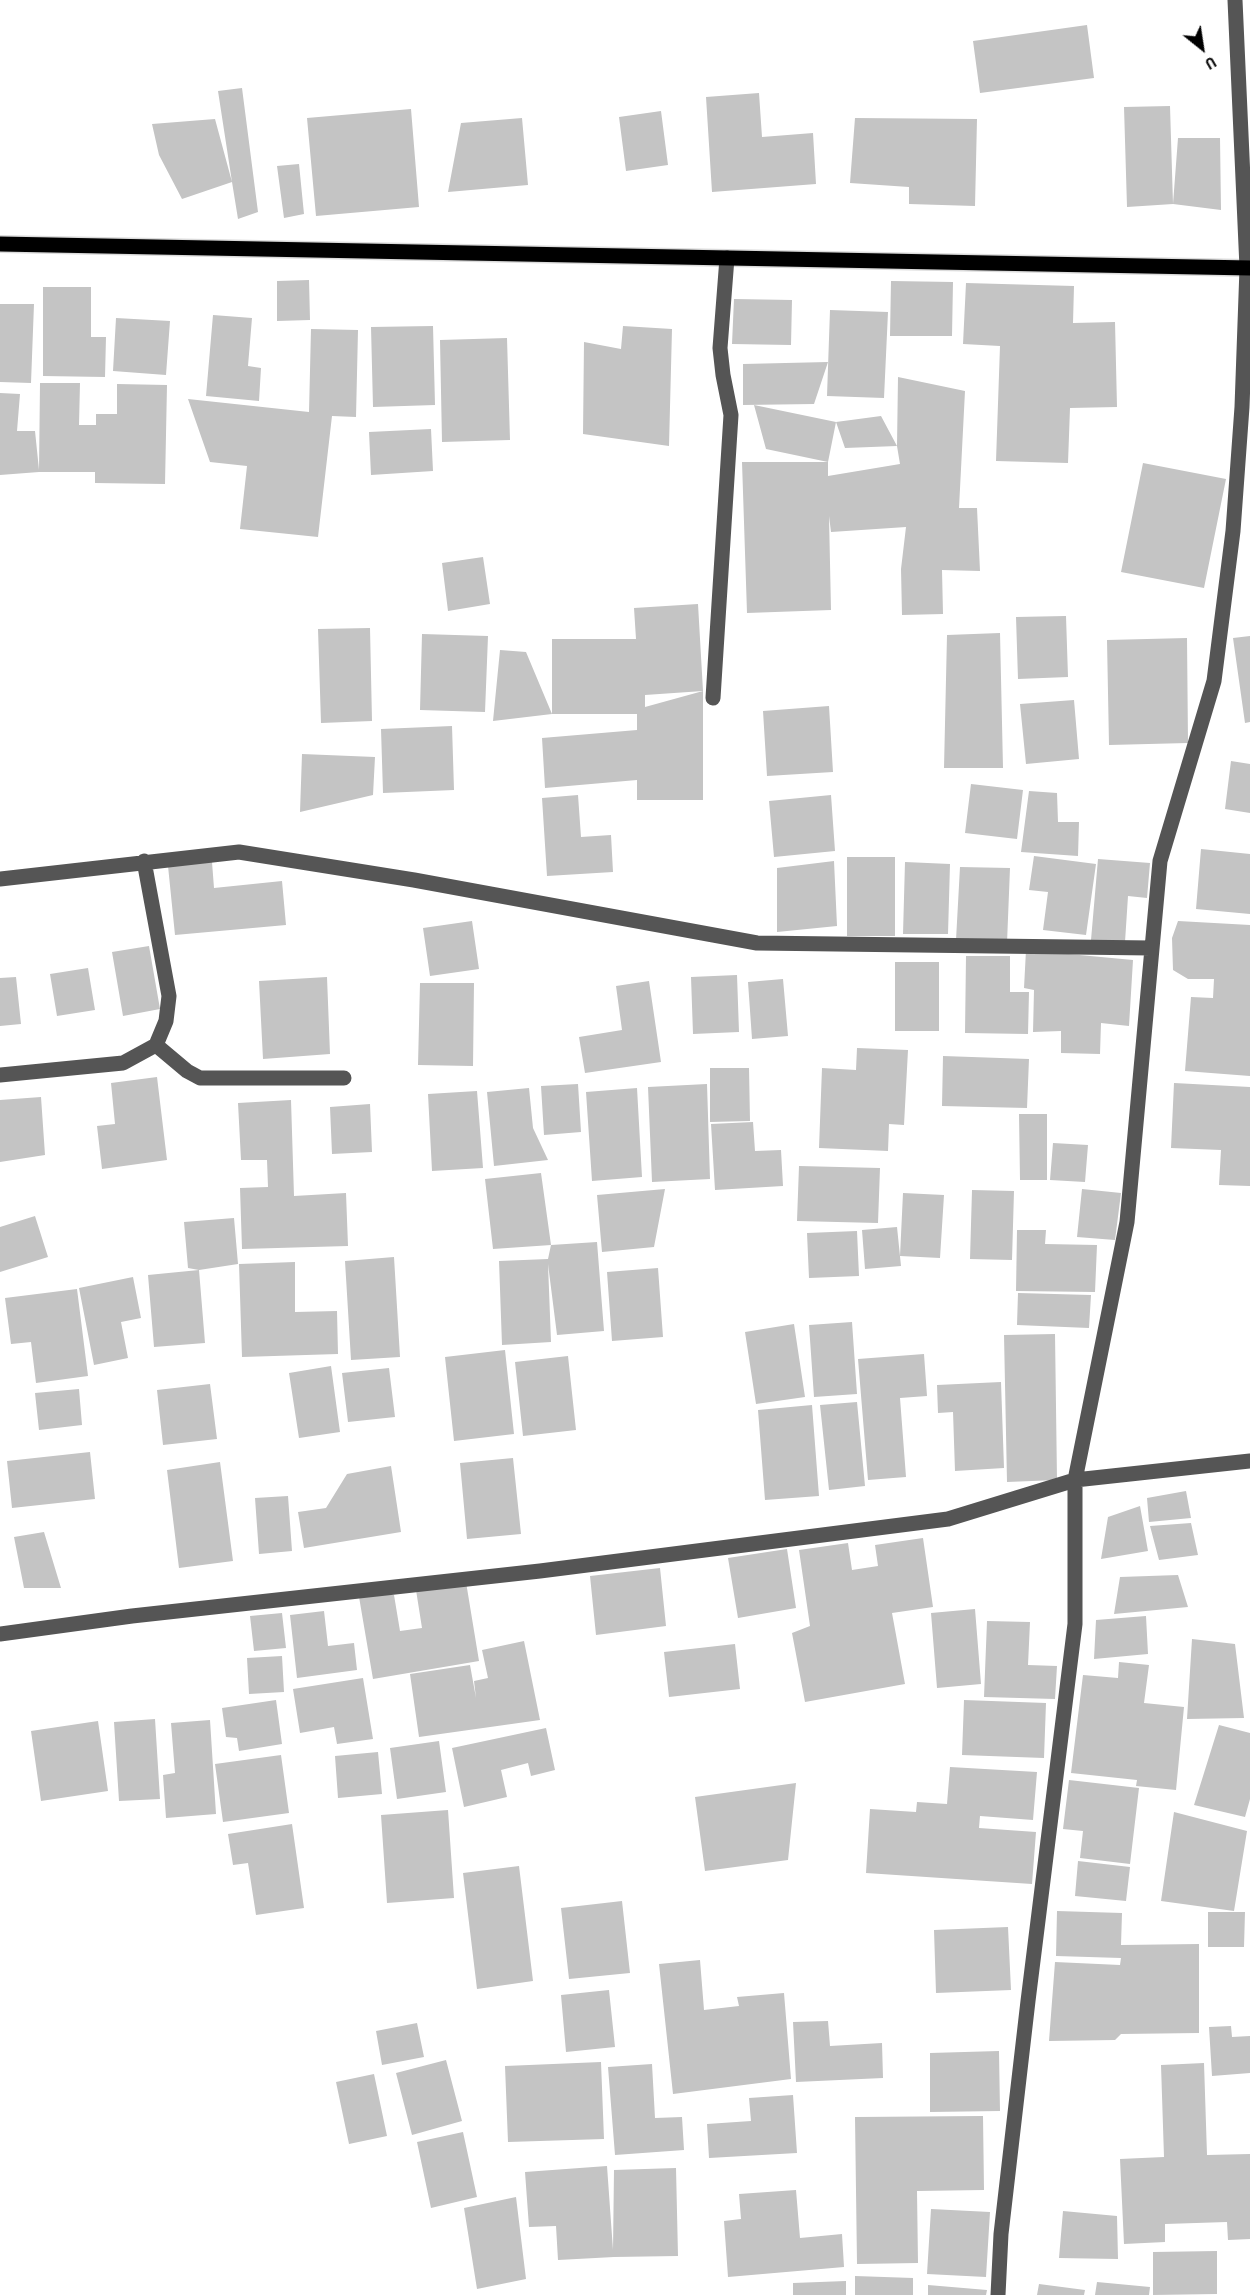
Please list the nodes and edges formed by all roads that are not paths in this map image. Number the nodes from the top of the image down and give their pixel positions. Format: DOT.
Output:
graph roads {
  1 [pos="1235,0"];
  2 [pos="0,244"];
  3 [pos="727,258"];
  4 [pos="1248,268"];
  5 [pos="1243,496"];
  6 [pos="713,698"];
  7 [pos="144,861"];
  8 [pos="0,879"];
  9 [pos="1151,948"];
  10 [pos="156,1045"];
  11 [pos="0,1075"];
  12 [pos="344,1078"];
  13 [pos="1250,1461"];
  14 [pos="1075,1480"];
  15 [pos="0,1634"];
  16 [pos="998,2295"];
  1 -- 4 [label="street"];
  2 -- 3 [label="main road"];
  3 -- 4 [label="main road"];
  3 -- 6 [label="street"];
  4 -- 5 [label="street"];
  5 -- 9 [label="street"];
  7 -- 8 [label="street"];
  7 -- 9 [label="street"];
  7 -- 10 [label="street"];
  9 -- 14 [label="street"];
  10 -- 11 [label="street"];
  10 -- 12 [label="street"];
  13 -- 14 [label="street"];
  14 -- 15 [label="street"];
  14 -- 16 [label="street"];
}
